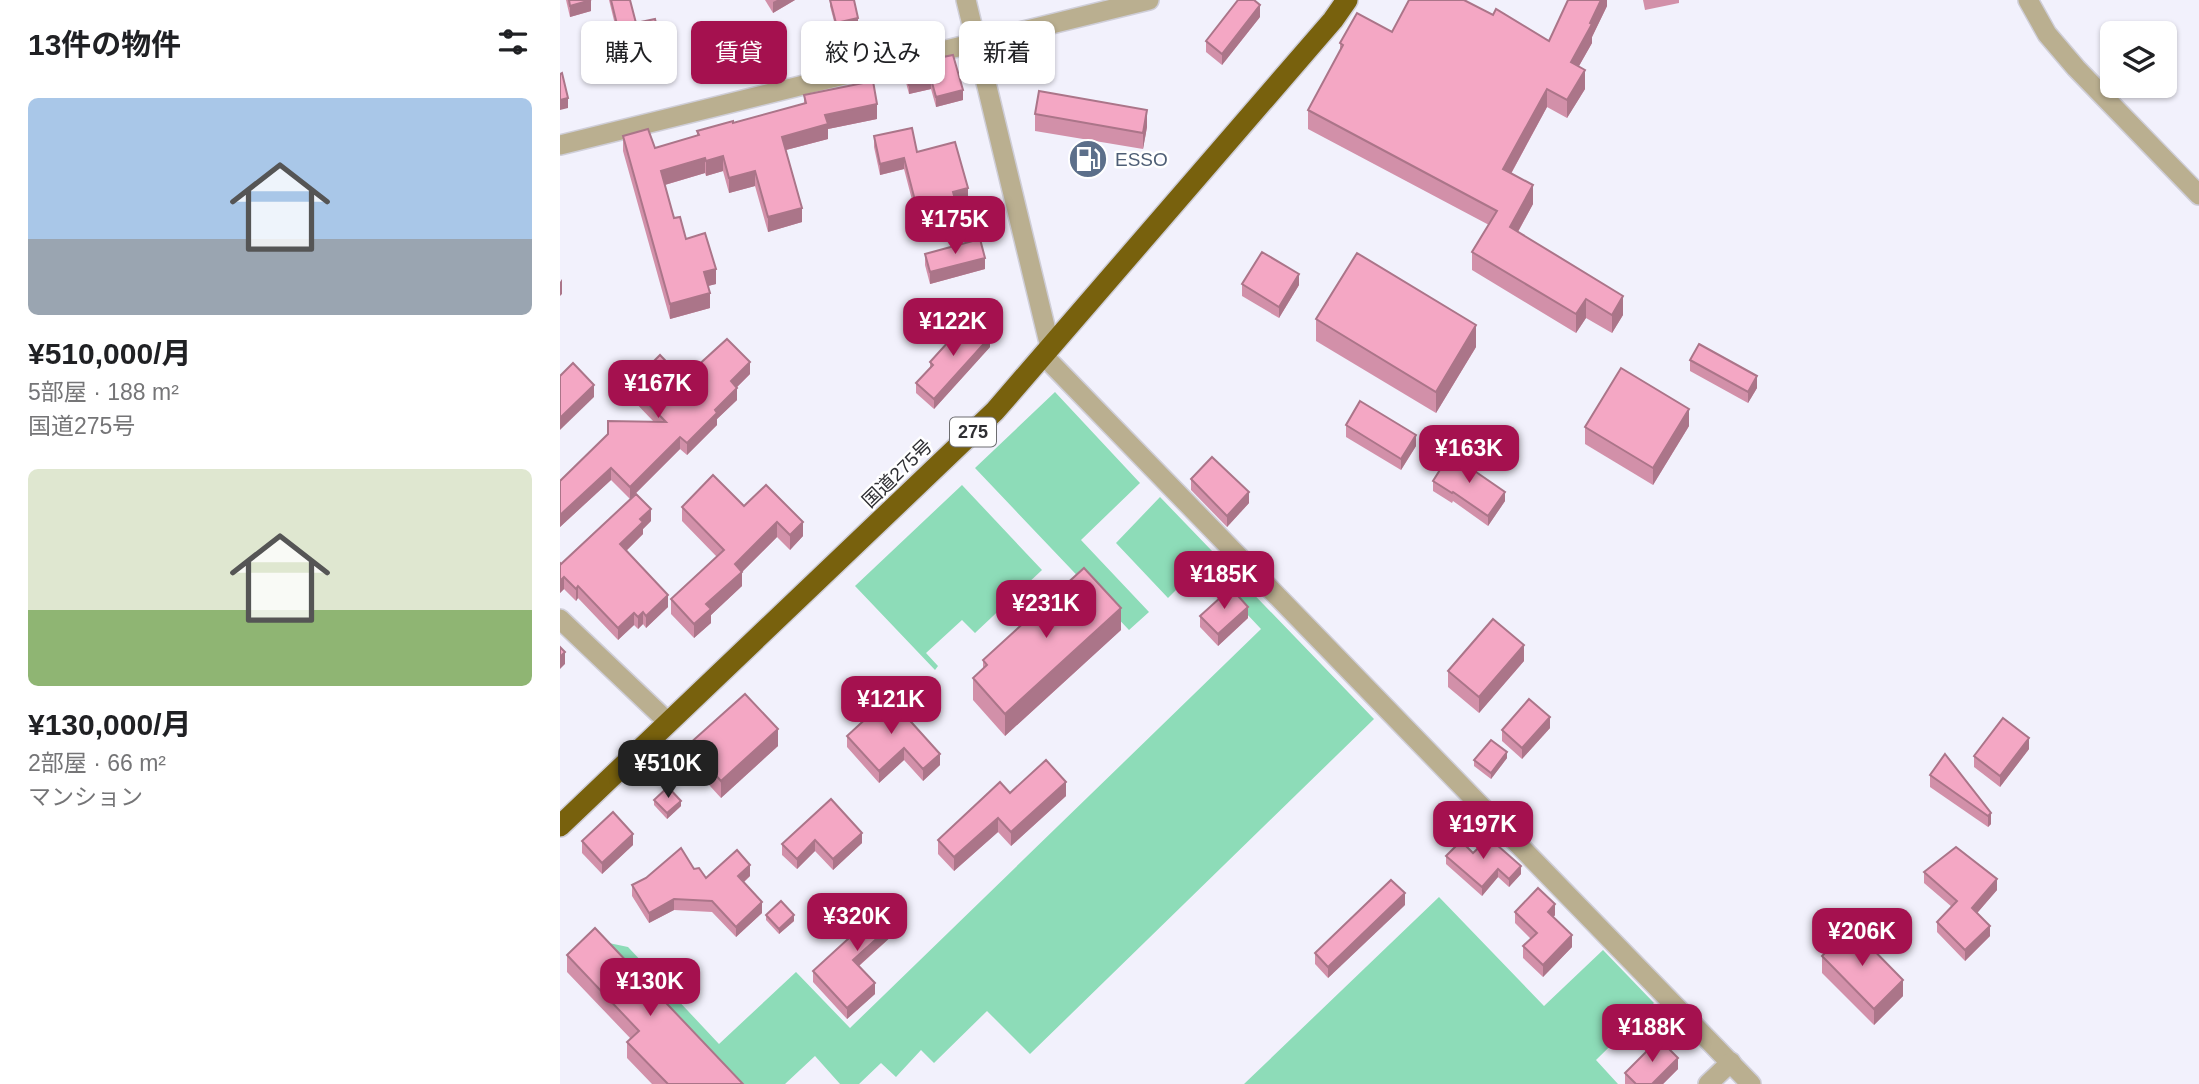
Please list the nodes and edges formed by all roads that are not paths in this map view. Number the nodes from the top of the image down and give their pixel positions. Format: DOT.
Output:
graph roads {
  1 [pos="967,0"];
  2 [pos="1149,0"];
  3 [pos="1347,0"];
  4 [pos="2028,0"];
  5 [pos="972,21"];
  6 [pos="1055,24"];
  7 [pos="959,47"];
  8 [pos="986,84"];
  9 [pos="560,145"];
  10 [pos="2199,195"];
  11 [pos="1046,351"];
  12 [pos="560,619"];
  13 [pos="668,722"];
  14 [pos="560,827"];
  15 [pos="1731,1062"];
  16 [pos="1708,1084"];
  17 [pos="1751,1084"];
  1 -- 5 [label="street"];
  2 -- 6 [label="street"];
  3 -- 11 [label="highway, 国道275号 / 275"];
  4 -- 10 [label="street"];
  7 -- 9 [label="street"];
  8 -- 11 [label="street"];
  11 -- 13 [label="highway, 国道275号 / 275"];
  11 -- 15 [label="street"];
  12 -- 13 [label="street"];
  13 -- 14 [label="highway, 国道275号 / 275"];
  15 -- 16 [label="street"];
  15 -- 17 [label="street"];
}
